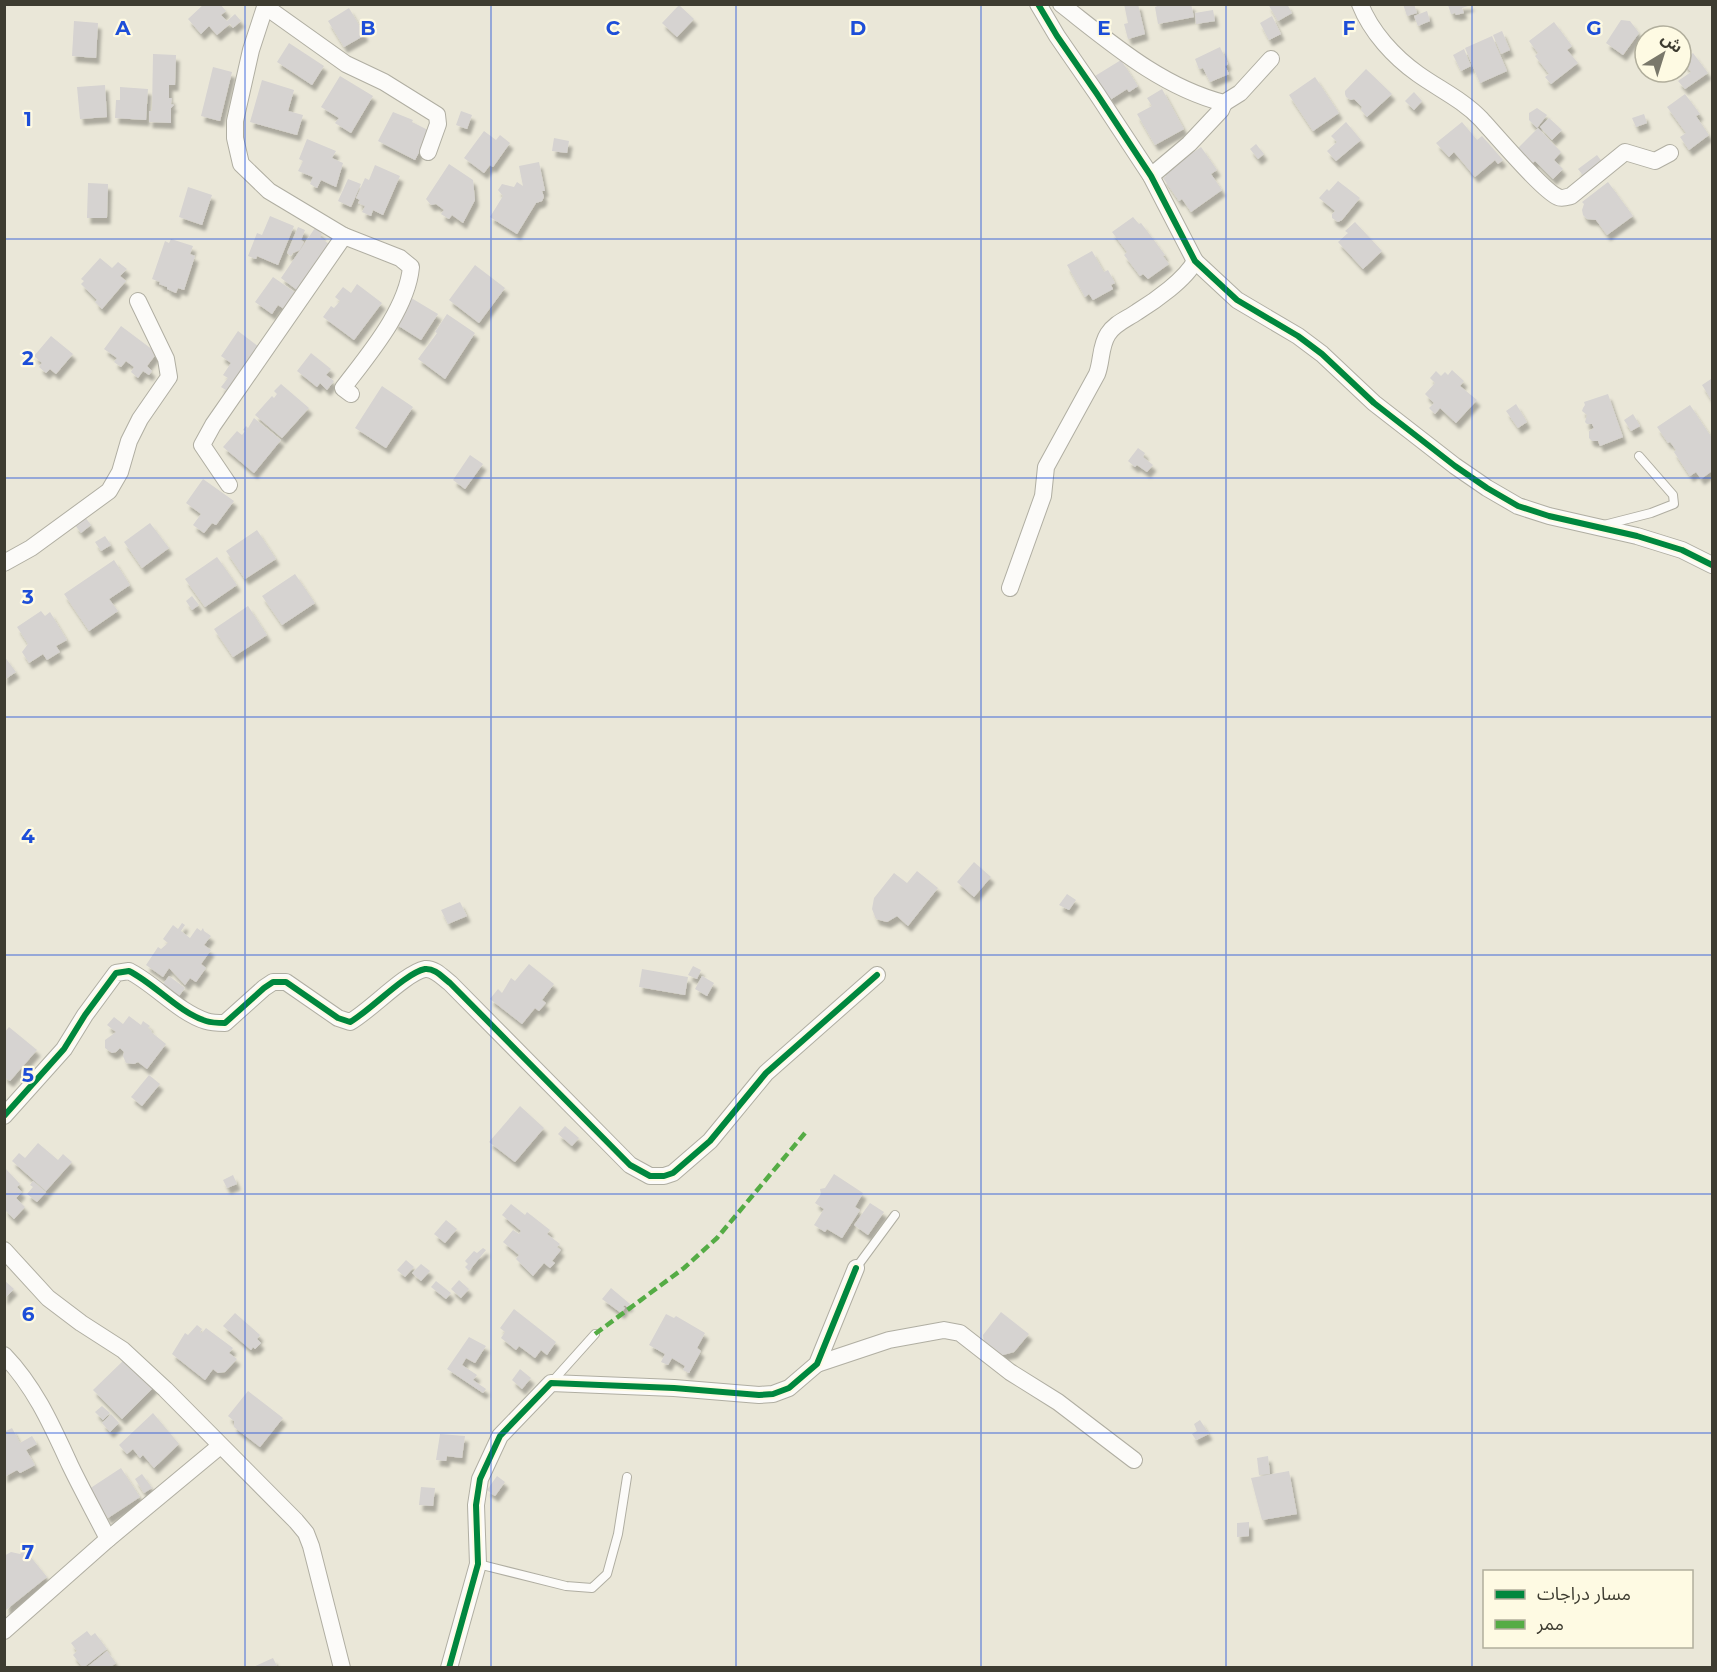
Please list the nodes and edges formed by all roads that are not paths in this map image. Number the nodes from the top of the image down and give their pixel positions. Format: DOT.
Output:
graph roads {
  1 [pos="1038,4"];
  2 [pos="1061,4"];
  3 [pos="1360,4"];
  4 [pos="266,6"];
  5 [pos="1271,59"];
  6 [pos="1224,103"];
  7 [pos="428,152"];
  8 [pos="1670,153"];
  9 [pos="1151,176"];
  10 [pos="345,236"];
  11 [pos="1196,261"];
  12 [pos="138,301"];
  13 [pos="351,394"];
  14 [pos="1639,456"];
  15 [pos="229,485"];
  16 [pos="1598,527"];
  17 [pos="4,563"];
  18 [pos="1713,565"];
  19 [pos="1010,588"];
  20 [pos="878,975"];
  21 [pos="4,1116"];
  22 [pos="895,1215"];
  23 [pos="4,1250"];
  24 [pos="856,1268"];
  25 [pos="595,1334"];
  26 [pos="4,1355"];
  27 [pos="817,1364"];
  28 [pos="551,1383"];
  29 [pos="220,1446"];
  30 [pos="1134,1460"];
  31 [pos="627,1477"];
  32 [pos="108,1539"];
  33 [pos="478,1564"];
  34 [pos="4,1631"];
  35 [pos="342,1668"];
  36 [pos="449,1668"];
  1 -- 9 [label="street"];
  2 -- 6 [label="street"];
  3 -- 8 [label="street"];
  4 -- 7 [label="street"];
  4 -- 10 [label="street"];
  5 -- 6 [label="street"];
  6 -- 9 [label="street"];
  9 -- 11 [label="street"];
  10 -- 13 [label="street"];
  10 -- 15 [label="street"];
  11 -- 16 [label="street"];
  11 -- 19 [label="street"];
  12 -- 17 [label="street"];
  14 -- 16 [label="lane"];
  16 -- 18 [label="street"];
  20 -- 21 [label="street"];
  22 -- 24 [label="lane"];
  23 -- 29 [label="street"];
  24 -- 27 [label="street"];
  25 -- 28 [label="lane"];
  26 -- 32 [label="street"];
  27 -- 28 [label="street"];
  27 -- 30 [label="street"];
  28 -- 33 [label="street"];
  29 -- 32 [label="street"];
  29 -- 35 [label="street"];
  31 -- 33 [label="lane"];
  32 -- 34 [label="street"];
  33 -- 36 [label="street"];
}
